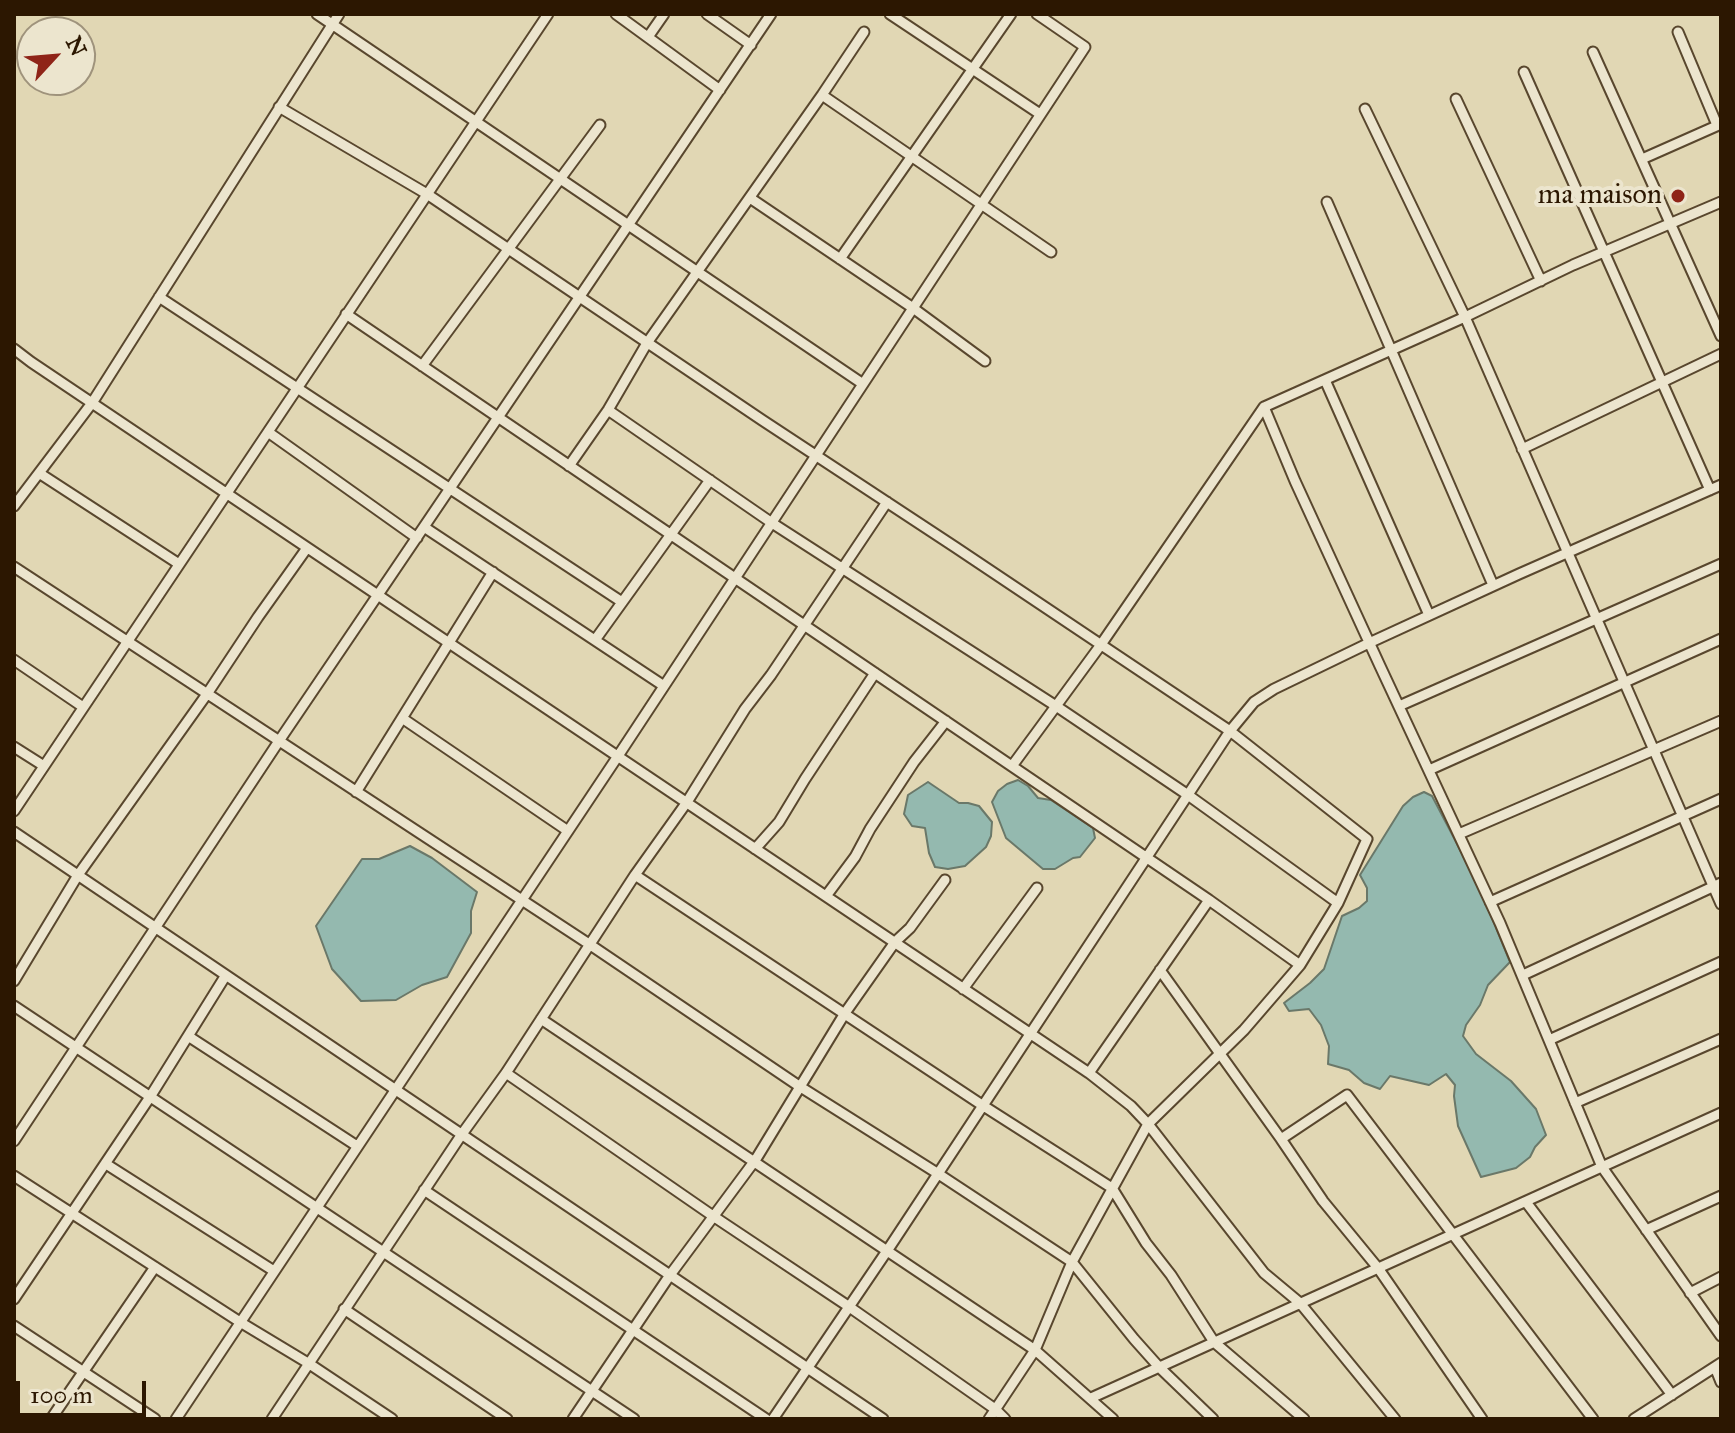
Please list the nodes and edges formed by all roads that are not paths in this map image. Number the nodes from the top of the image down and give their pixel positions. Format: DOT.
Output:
graph roads {
  1 [pos="317,14"];
  2 [pos="339,14"];
  3 [pos="548,14"];
  4 [pos="616,14"];
  5 [pos="664,14"];
  6 [pos="707,14"];
  7 [pos="771,14"];
  8 [pos="890,14"];
  9 [pos="1011,14"];
  10 [pos="1037,14"];
  11 [pos="332,24"];
  12 [pos="864,32"];
  13 [pos="1678,32"];
  14 [pos="648,37"];
  15 [pos="751,45"];
  16 [pos="1593,52"];
  17 [pos="972,69"];
  18 [pos="1524,72"];
  19 [pos="720,90"];
  20 [pos="822,95"];
  21 [pos="1456,99"];
  22 [pos="279,107"];
  23 [pos="1365,109"];
  24 [pos="1040,114"];
  25 [pos="476,121"];
  26 [pos="600,125"];
  27 [pos="1719,125"];
  28 [pos="911,156"];
  29 [pos="1642,159"];
  30 [pos="560,179"];
  31 [pos="427,194"];
  32 [pos="750,198"];
  33 [pos="1327,202"];
  34 [pos="1721,202"];
  35 [pos="981,204"];
  36 [pos="1671,224"];
  37 [pos="629,225"];
  38 [pos="509,250"];
  39 [pos="1051,252"];
  40 [pos="1604,252"];
  41 [pos="840,259"];
  42 [pos="697,271"];
  43 [pos="1541,281"];
  44 [pos="159,297"];
  45 [pos="579,298"];
  46 [pos="913,308"];
  47 [pos="346,314"];
  48 [pos="1465,317"];
  49 [pos="1721,336"];
  50 [pos="647,343"];
  51 [pos="14,349"];
  52 [pos="1392,349"];
  53 [pos="1721,354"];
  54 [pos="985,361"];
  55 [pos="422,366"];
  56 [pos="1325,380"];
  57 [pos="1661,382"];
  58 [pos="863,384"];
  59 [pos="297,388"];
  60 [pos="92,403"];
  61 [pos="1264,407"];
  62 [pos="608,410"];
  63 [pos="498,418"];
  64 [pos="268,432"];
  65 [pos="1522,449"];
  66 [pos="816,456"];
  67 [pos="569,466"];
  68 [pos="39,473"];
  69 [pos="710,480"];
  70 [pos="1721,485"];
  71 [pos="450,489"];
  72 [pos="1710,490"];
  73 [pos="226,493"];
  74 [pos="887,502"];
  75 [pos="14,506"];
  76 [pos="772,523"];
  77 [pos="424,527"];
  78 [pos="671,535"];
  79 [pos="417,538"];
  80 [pos="307,548"];
  81 [pos="1568,552"];
  82 [pos="179,564"];
  83 [pos="1721,564"];
  84 [pos="14,567"];
  85 [pos="843,568"];
  86 [pos="493,572"];
  87 [pos="735,578"];
  88 [pos="1493,585"];
  89 [pos="378,595"];
  90 [pos="622,602"];
  91 [pos="1429,615"];
  92 [pos="1597,618"];
  93 [pos="804,625"];
  94 [pos="1721,639"];
  95 [pos="595,640"];
  96 [pos="128,641"];
  97 [pos="449,643"];
  98 [pos="1369,643"];
  99 [pos="1100,646"];
  100 [pos="14,660"];
  101 [pos="875,673"];
  102 [pos="1624,682"];
  103 [pos="664,686"];
  104 [pos="207,694"];
  105 [pos="1056,706"];
  106 [pos="1399,706"];
  107 [pos="83,707"];
  108 [pos="402,718"];
  109 [pos="946,721"];
  110 [pos="1721,721"];
  111 [pos="1230,731"];
  112 [pos="279,741"];
  113 [pos="14,747"];
  114 [pos="1654,750"];
  115 [pos="618,756"];
  116 [pos="44,766"];
  117 [pos="1012,766"];
  118 [pos="1429,770"];
  119 [pos="356,792"];
  120 [pos="1188,795"];
  121 [pos="1721,799"];
  122 [pos="687,802"];
  123 [pos="14,811"];
  124 [pos="1683,816"];
  125 [pos="568,831"];
  126 [pos="14,832"];
  127 [pos="1459,834"];
  128 [pos="755,849"];
  129 [pos="1147,858"];
  130 [pos="78,875"];
  131 [pos="635,875"];
  132 [pos="945,880"];
  133 [pos="1717,885"];
  134 [pos="1037,888"];
  135 [pos="826,896"];
  136 [pos="522,900"];
  137 [pos="1209,900"];
  138 [pos="1490,902"];
  139 [pos="1338,903"];
  140 [pos="1721,904"];
  141 [pos="156,927"];
  142 [pos="895,942"];
  143 [pos="589,944"];
  144 [pos="1721,962"];
  145 [pos="1300,965"];
  146 [pos="1160,970"];
  147 [pos="226,975"];
  148 [pos="1523,975"];
  149 [pos="14,981"];
  150 [pos="963,989"];
  151 [pos="14,1006"];
  152 [pos="845,1013"];
  153 [pos="541,1019"];
  154 [pos="1029,1034"];
  155 [pos="188,1036"];
  156 [pos="1721,1039"];
  157 [pos="1549,1040"];
  158 [pos="75,1047"];
  159 [pos="1219,1053"];
  160 [pos="506,1073"];
  161 [pos="1089,1073"];
  162 [pos="799,1086"];
  163 [pos="396,1089"];
  164 [pos="150,1097"];
  165 [pos="1575,1103"];
  166 [pos="982,1105"];
  167 [pos="1721,1113"];
  168 [pos="1148,1124"];
  169 [pos="462,1134"];
  170 [pos="1281,1139"];
  171 [pos="14,1141"];
  172 [pos="357,1146"];
  173 [pos="754,1162"];
  174 [pos="106,1164"];
  175 [pos="1602,1167"];
  176 [pos="937,1173"];
  177 [pos="14,1176"];
  178 [pos="1112,1188"];
  179 [pos="424,1190"];
  180 [pos="1721,1196"];
  181 [pos="1526,1202"];
  182 [pos="317,1207"];
  183 [pos="72,1214"];
  184 [pos="713,1216"];
  185 [pos="1646,1230"];
  186 [pos="1451,1235"];
  187 [pos="887,1251"];
  188 [pos="385,1252"];
  189 [pos="1072,1262"];
  190 [pos="155,1267"];
  191 [pos="1378,1268"];
  192 [pos="274,1271"];
  193 [pos="670,1275"];
  194 [pos="1721,1277"];
  195 [pos="1690,1293"];
  196 [pos="14,1299"];
  197 [pos="1300,1303"];
  198 [pos="848,1306"];
  199 [pos="344,1309"];
  200 [pos="240,1322"];
  201 [pos="14,1326"];
  202 [pos="632,1331"];
  203 [pos="1721,1336"];
  204 [pos="1214,1342"];
  205 [pos="1035,1350"];
  206 [pos="308,1363"];
  207 [pos="1718,1365"];
  208 [pos="1159,1367"];
  209 [pos="807,1368"];
  210 [pos="83,1371"];
  211 [pos="1721,1382"];
  212 [pos="593,1390"];
  213 [pos="1672,1395"];
  214 [pos="1091,1398"];
  215 [pos="995,1409"];
  216 [pos="51,1419"];
  217 [pos="155,1419"];
  218 [pos="176,1419"];
  219 [pos="272,1419"];
  220 [pos="392,1419"];
  221 [pos="507,1419"];
  222 [pos="573,1419"];
  223 [pos="634,1419"];
  224 [pos="766,1419"];
  225 [pos="773,1419"];
  226 [pos="883,1419"];
  227 [pos="989,1419"];
  228 [pos="1005,1419"];
  229 [pos="1113,1419"];
  230 [pos="1213,1419"];
  231 [pos="1304,1419"];
  232 [pos="1395,1419"];
  233 [pos="1482,1419"];
  234 [pos="1593,1419"];
  235 [pos="1634,1419"];
  1 -- 11 [label="street"];
  2 -- 11 [label="street"];
  3 -- 25 [label="street"];
  4 -- 14 [label="street"];
  5 -- 14 [label="street"];
  6 -- 15 [label="street"];
  7 -- 15 [label="street"];
  8 -- 17 [label="street"];
  9 -- 17 [label="street"];
  10 -- 24 [label="street"];
  11 -- 22 [label="street"];
  11 -- 25 [label="street"];
  12 -- 20 [label="street"];
  13 -- 27 [label="street"];
  14 -- 19 [label="street"];
  15 -- 19 [label="street"];
  16 -- 29 [label="street"];
  17 -- 24 [label="street"];
  17 -- 28 [label="street"];
  18 -- 40 [label="street"];
  19 -- 37 [label="street"];
  20 -- 28 [label="street"];
  20 -- 32 [label="street"];
  21 -- 43 [label="street"];
  22 -- 31 [label="street"];
  22 -- 44 [label="street"];
  23 -- 48 [label="street"];
  24 -- 35 [label="street"];
  25 -- 30 [label="street"];
  25 -- 31 [label="street"];
  26 -- 30 [label="street"];
  27 -- 29 [label="street"];
  28 -- 35 [label="street"];
  28 -- 41 [label="street"];
  29 -- 36 [label="street"];
  30 -- 37 [label="street"];
  30 -- 38 [label="street"];
  31 -- 38 [label="street"];
  31 -- 47 [label="street"];
  32 -- 41 [label="street"];
  32 -- 42 [label="street"];
  33 -- 52 [label="street"];
  34 -- 36 [label="street"];
  35 -- 39 [label="street"];
  35 -- 46 [label="street"];
  36 -- 40 [label="street"];
  36 -- 49 [label="street"];
  37 -- 42 [label="street"];
  37 -- 45 [label="street"];
  38 -- 45 [label="street"];
  38 -- 55 [label="street"];
  40 -- 43 [label="street"];
  40 -- 57 [label="street"];
  41 -- 46 [label="street"];
  42 -- 50 [label="street"];
  42 -- 58 [label="street"];
  43 -- 48 [label="street"];
  44 -- 59 [label="street"];
  44 -- 60 [label="street"];
  45 -- 50 [label="street"];
  45 -- 63 [label="street"];
  46 -- 54 [label="street"];
  46 -- 58 [label="street"];
  47 -- 55 [label="street"];
  47 -- 59 [label="street"];
  48 -- 52 [label="street"];
  48 -- 65 [label="street"];
  50 -- 62 [label="street"];
  50 -- 66 [label="street"];
  51 -- 60 [label="street"];
  52 -- 56 [label="street"];
  52 -- 88 [label="street"];
  53 -- 57 [label="street"];
  55 -- 63 [label="street"];
  56 -- 61 [label="street"];
  56 -- 91 [label="street"];
  57 -- 65 [label="street"];
  57 -- 72 [label="street"];
  58 -- 66 [label="street"];
  59 -- 64 [label="street"];
  59 -- 71 [label="street"];
  60 -- 68 [label="street"];
  60 -- 73 [label="street"];
  61 -- 98 [label="street"];
  61 -- 99 [label="street"];
  62 -- 67 [label="street"];
  62 -- 69 [label="street"];
  63 -- 67 [label="street"];
  63 -- 71 [label="street"];
  64 -- 73 [label="street"];
  64 -- 79 [label="street"];
  65 -- 81 [label="street"];
  66 -- 74 [label="street"];
  66 -- 76 [label="street"];
  67 -- 78 [label="street"];
  68 -- 75 [label="street"];
  68 -- 82 [label="street"];
  69 -- 76 [label="street"];
  69 -- 78 [label="street"];
  70 -- 72 [label="street"];
  71 -- 77 [label="street"];
  71 -- 90 [label="street"];
  72 -- 81 [label="street"];
  73 -- 80 [label="street"];
  73 -- 82 [label="street"];
  74 -- 85 [label="street"];
  74 -- 99 [label="street"];
  76 -- 85 [label="street"];
  76 -- 87 [label="street"];
  77 -- 79 [label="street"];
  77 -- 86 [label="street"];
  78 -- 87 [label="street"];
  78 -- 90 [label="street"];
  79 -- 89 [label="street"];
  80 -- 89 [label="street"];
  80 -- 104 [label="street"];
  81 -- 88 [label="street"];
  81 -- 92 [label="street"];
  82 -- 96 [label="street"];
  83 -- 92 [label="street"];
  84 -- 96 [label="street"];
  85 -- 93 [label="street"];
  85 -- 105 [label="street"];
  86 -- 95 [label="street"];
  86 -- 97 [label="street"];
  87 -- 93 [label="street"];
  87 -- 103 [label="street"];
  88 -- 91 [label="street"];
  89 -- 97 [label="street"];
  89 -- 112 [label="street"];
  90 -- 95 [label="street"];
  91 -- 98 [label="street"];
  92 -- 102 [label="street"];
  92 -- 106 [label="street"];
  93 -- 101 [label="street"];
  93 -- 122 [label="street"];
  94 -- 102 [label="street"];
  95 -- 103 [label="street"];
  96 -- 104 [label="street"];
  96 -- 107 [label="street"];
  97 -- 108 [label="street"];
  97 -- 115 [label="street"];
  98 -- 106 [label="street"];
  98 -- 111 [label="street"];
  99 -- 105 [label="street"];
  99 -- 111 [label="street"];
  100 -- 107 [label="street"];
  101 -- 109 [label="street"];
  101 -- 128 [label="street"];
  102 -- 114 [label="street"];
  102 -- 118 [label="street"];
  103 -- 115 [label="street"];
  104 -- 112 [label="street"];
  104 -- 130 [label="street"];
  105 -- 117 [label="street"];
  105 -- 120 [label="street"];
  106 -- 118 [label="street"];
  107 -- 116 [label="street"];
  108 -- 119 [label="street"];
  108 -- 125 [label="street"];
  109 -- 117 [label="street"];
  109 -- 135 [label="street"];
  110 -- 114 [label="street"];
  111 -- 120 [label="street"];
  111 -- 139 [label="street"];
  112 -- 119 [label="street"];
  112 -- 141 [label="street"];
  113 -- 116 [label="street"];
  114 -- 124 [label="street"];
  114 -- 127 [label="street"];
  115 -- 122 [label="street"];
  115 -- 125 [label="street"];
  116 -- 123 [label="street"];
  117 -- 129 [label="street"];
  118 -- 127 [label="street"];
  119 -- 136 [label="street"];
  120 -- 129 [label="street"];
  120 -- 139 [label="street"];
  121 -- 124 [label="street"];
  122 -- 128 [label="street"];
  122 -- 131 [label="street"];
  124 -- 133 [label="street"];
  124 -- 138 [label="street"];
  125 -- 136 [label="street"];
  126 -- 130 [label="street"];
  127 -- 138 [label="street"];
  128 -- 135 [label="street"];
  129 -- 137 [label="street"];
  129 -- 154 [label="street"];
  130 -- 141 [label="street"];
  130 -- 149 [label="street"];
  131 -- 143 [label="street"];
  131 -- 152 [label="street"];
  132 -- 142 [label="street"];
  133 -- 140 [label="street"];
  133 -- 148 [label="street"];
  134 -- 150 [label="street"];
  135 -- 142 [label="street"];
  136 -- 143 [label="street"];
  136 -- 163 [label="street"];
  137 -- 145 [label="street"];
  137 -- 146 [label="street"];
  138 -- 148 [label="street"];
  139 -- 145 [label="street"];
  141 -- 147 [label="street"];
  141 -- 158 [label="street"];
  142 -- 150 [label="street"];
  142 -- 152 [label="street"];
  143 -- 153 [label="street"];
  143 -- 162 [label="street"];
  144 -- 157 [label="street"];
  145 -- 159 [label="street"];
  146 -- 159 [label="street"];
  146 -- 161 [label="street"];
  147 -- 155 [label="street"];
  147 -- 163 [label="street"];
  148 -- 157 [label="street"];
  150 -- 154 [label="street"];
  151 -- 158 [label="street"];
  152 -- 162 [label="street"];
  152 -- 166 [label="street"];
  153 -- 160 [label="street"];
  153 -- 173 [label="street"];
  154 -- 161 [label="street"];
  154 -- 166 [label="street"];
  155 -- 164 [label="street"];
  155 -- 172 [label="street"];
  156 -- 165 [label="street"];
  157 -- 165 [label="street"];
  158 -- 164 [label="street"];
  158 -- 171 [label="street"];
  159 -- 168 [label="street"];
  159 -- 170 [label="street"];
  160 -- 169 [label="street"];
  160 -- 184 [label="street"];
  161 -- 168 [label="street"];
  162 -- 173 [label="street"];
  162 -- 176 [label="street"];
  163 -- 169 [label="street"];
  163 -- 172 [label="street"];
  164 -- 174 [label="street"];
  164 -- 182 [label="street"];
  165 -- 175 [label="street"];
  166 -- 176 [label="street"];
  166 -- 178 [label="street"];
  167 -- 175 [label="street"];
  168 -- 178 [label="street"];
  168 -- 197 [label="street"];
  169 -- 179 [label="street"];
  169 -- 193 [label="street"];
  170 -- 186 [label="street"];
  170 -- 191 [label="street"];
  172 -- 182 [label="street"];
  173 -- 184 [label="street"];
  173 -- 187 [label="street"];
  174 -- 183 [label="street"];
  174 -- 192 [label="street"];
  175 -- 181 [label="street"];
  175 -- 185 [label="street"];
  176 -- 187 [label="street"];
  176 -- 189 [label="street"];
  177 -- 183 [label="street"];
  178 -- 189 [label="street"];
  178 -- 204 [label="street"];
  179 -- 188 [label="street"];
  179 -- 202 [label="street"];
  180 -- 185 [label="street"];
  181 -- 186 [label="street"];
  181 -- 213 [label="street"];
  182 -- 188 [label="street"];
  182 -- 192 [label="street"];
  183 -- 190 [label="street"];
  183 -- 196 [label="street"];
  184 -- 193 [label="street"];
  184 -- 198 [label="street"];
  185 -- 195 [label="street"];
  186 -- 191 [label="street"];
  186 -- 234 [label="street"];
  187 -- 198 [label="street"];
  187 -- 205 [label="street"];
  188 -- 199 [label="street"];
  188 -- 212 [label="street"];
  189 -- 205 [label="street"];
  189 -- 208 [label="street"];
  190 -- 200 [label="street"];
  190 -- 210 [label="street"];
  191 -- 197 [label="street"];
  191 -- 233 [label="street"];
  192 -- 200 [label="street"];
  193 -- 202 [label="street"];
  193 -- 209 [label="street"];
  194 -- 195 [label="street"];
  195 -- 203 [label="street"];
  197 -- 204 [label="street"];
  197 -- 232 [label="street"];
  198 -- 209 [label="street"];
  198 -- 215 [label="street"];
  199 -- 206 [label="street"];
  199 -- 221 [label="street"];
  200 -- 206 [label="street"];
  200 -- 218 [label="street"];
  201 -- 210 [label="street"];
  202 -- 212 [label="street"];
  202 -- 224 [label="street"];
  204 -- 208 [label="street"];
  204 -- 231 [label="street"];
  205 -- 214 [label="street"];
  205 -- 215 [label="street"];
  206 -- 219 [label="street"];
  206 -- 220 [label="street"];
  207 -- 211 [label="street"];
  207 -- 213 [label="street"];
  208 -- 214 [label="street"];
  208 -- 230 [label="street"];
  209 -- 225 [label="street"];
  209 -- 226 [label="street"];
  210 -- 216 [label="street"];
  210 -- 217 [label="street"];
  212 -- 222 [label="street"];
  212 -- 223 [label="street"];
  213 -- 235 [label="street"];
  214 -- 229 [label="street"];
  215 -- 227 [label="street"];
  215 -- 228 [label="street"];
}
